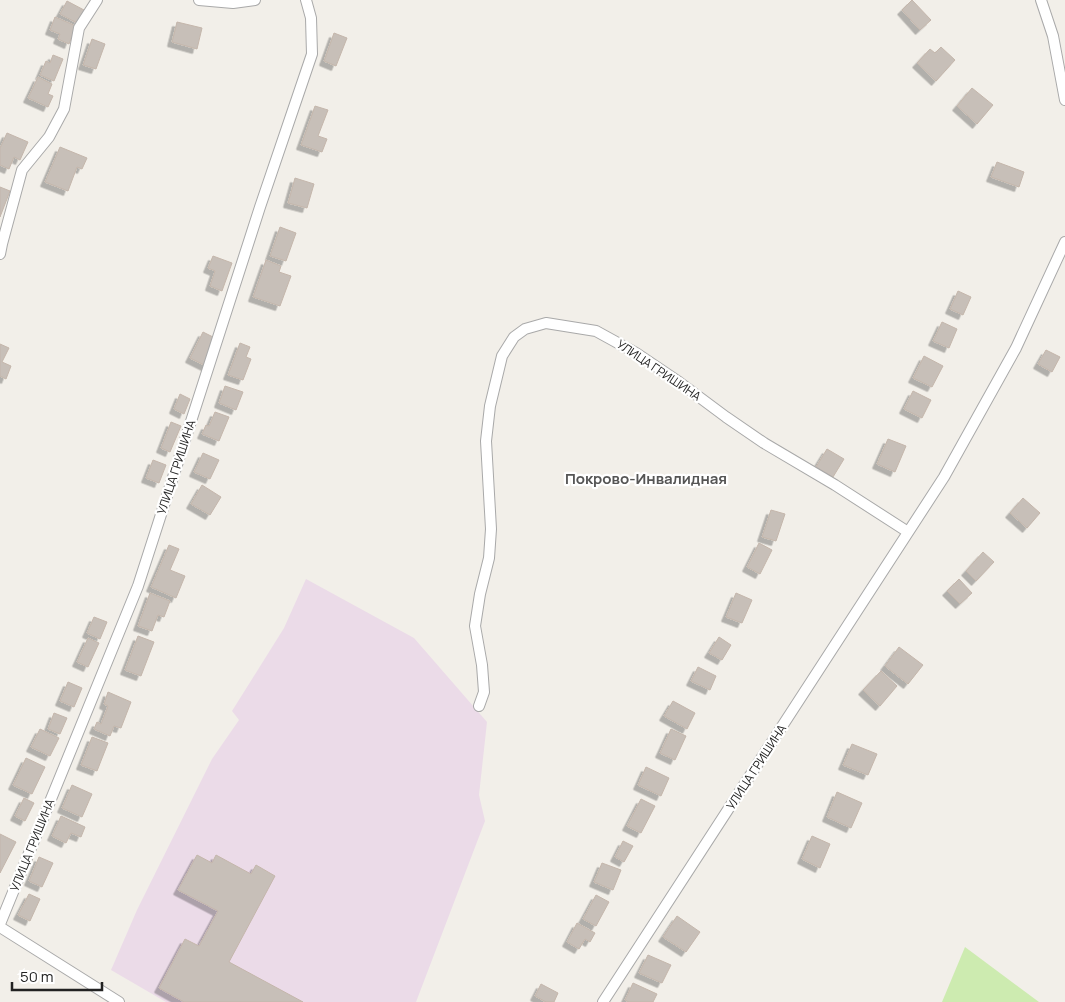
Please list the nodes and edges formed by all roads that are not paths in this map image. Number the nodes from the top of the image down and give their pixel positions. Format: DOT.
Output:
graph roads {
  1 [pos="97,0"];
  2 [pos="199,0"];
  3 [pos="255,0"];
  4 [pos="306,0"];
  5 [pos="1041,0"];
  6 [pos="1065,100"];
  7 [pos="1065,242"];
  8 [pos="0,254"];
  9 [pos="908,532"];
  10 [pos="479,706"];
  11 [pos="0,925"];
  12 [pos="119,1002"];
  13 [pos="603,1002"];
  1 -- 8 [label="street"];
  2 -- 3 [label="street"];
  4 -- 11 [label="street, УЛИЦА ГРИШИНА"];
  5 -- 6 [label="street"];
  7 -- 9 [label="street, УЛИЦА ГРИШИНА"];
  9 -- 10 [label="street, УЛИЦА ГРИШИНА"];
  9 -- 13 [label="street, УЛИЦА ГРИШИНА"];
  11 -- 12 [label="street"];
}
